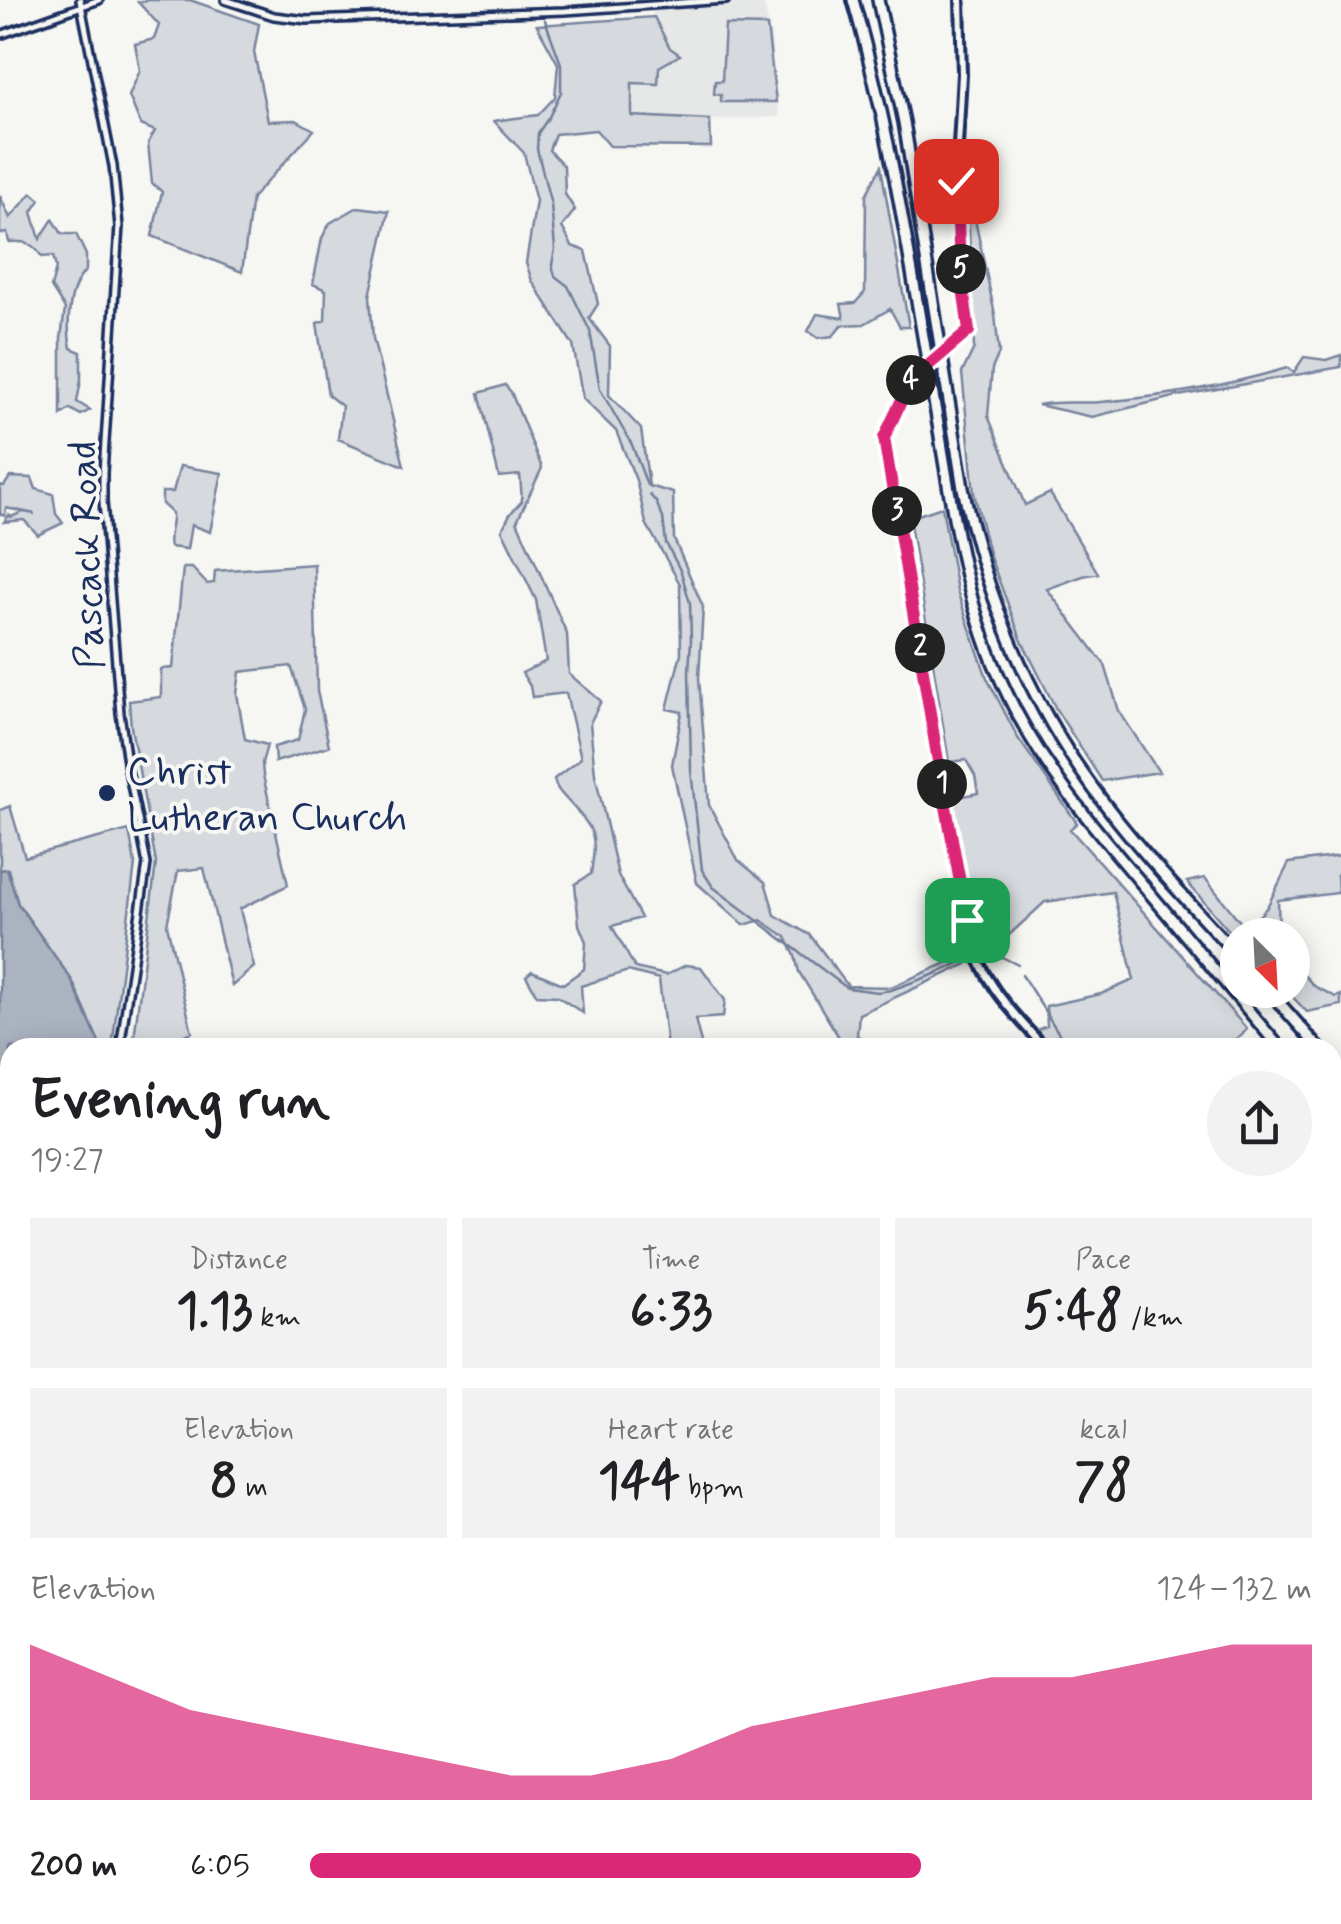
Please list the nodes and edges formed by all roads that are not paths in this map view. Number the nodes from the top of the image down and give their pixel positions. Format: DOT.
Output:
graph roads {
  1 [pos="98,0"];
  2 [pos="225,0"];
  3 [pos="726,0"];
  4 [pos="854,0"];
  5 [pos="878,0"];
  6 [pos="960,0"];
  7 [pos="80,2"];
  8 [pos="0,34"];
  9 [pos="1220,936"];
  10 [pos="1284,1008"];
  11 [pos="121,1038"];
  12 [pos="1036,1038"];
  13 [pos="1272,1038"];
  14 [pos="1309,1038"];
  1 -- 7 [label="street"];
  2 -- 3 [label="street"];
  4 -- 13 [label="highway"];
  5 -- 9 [label="highway"];
  6 -- 12 [label="main road, bridge"];
  7 -- 8 [label="street"];
  7 -- 11 [label="street, Pascack Road"];
  10 -- 14 [label="highway"];
}
